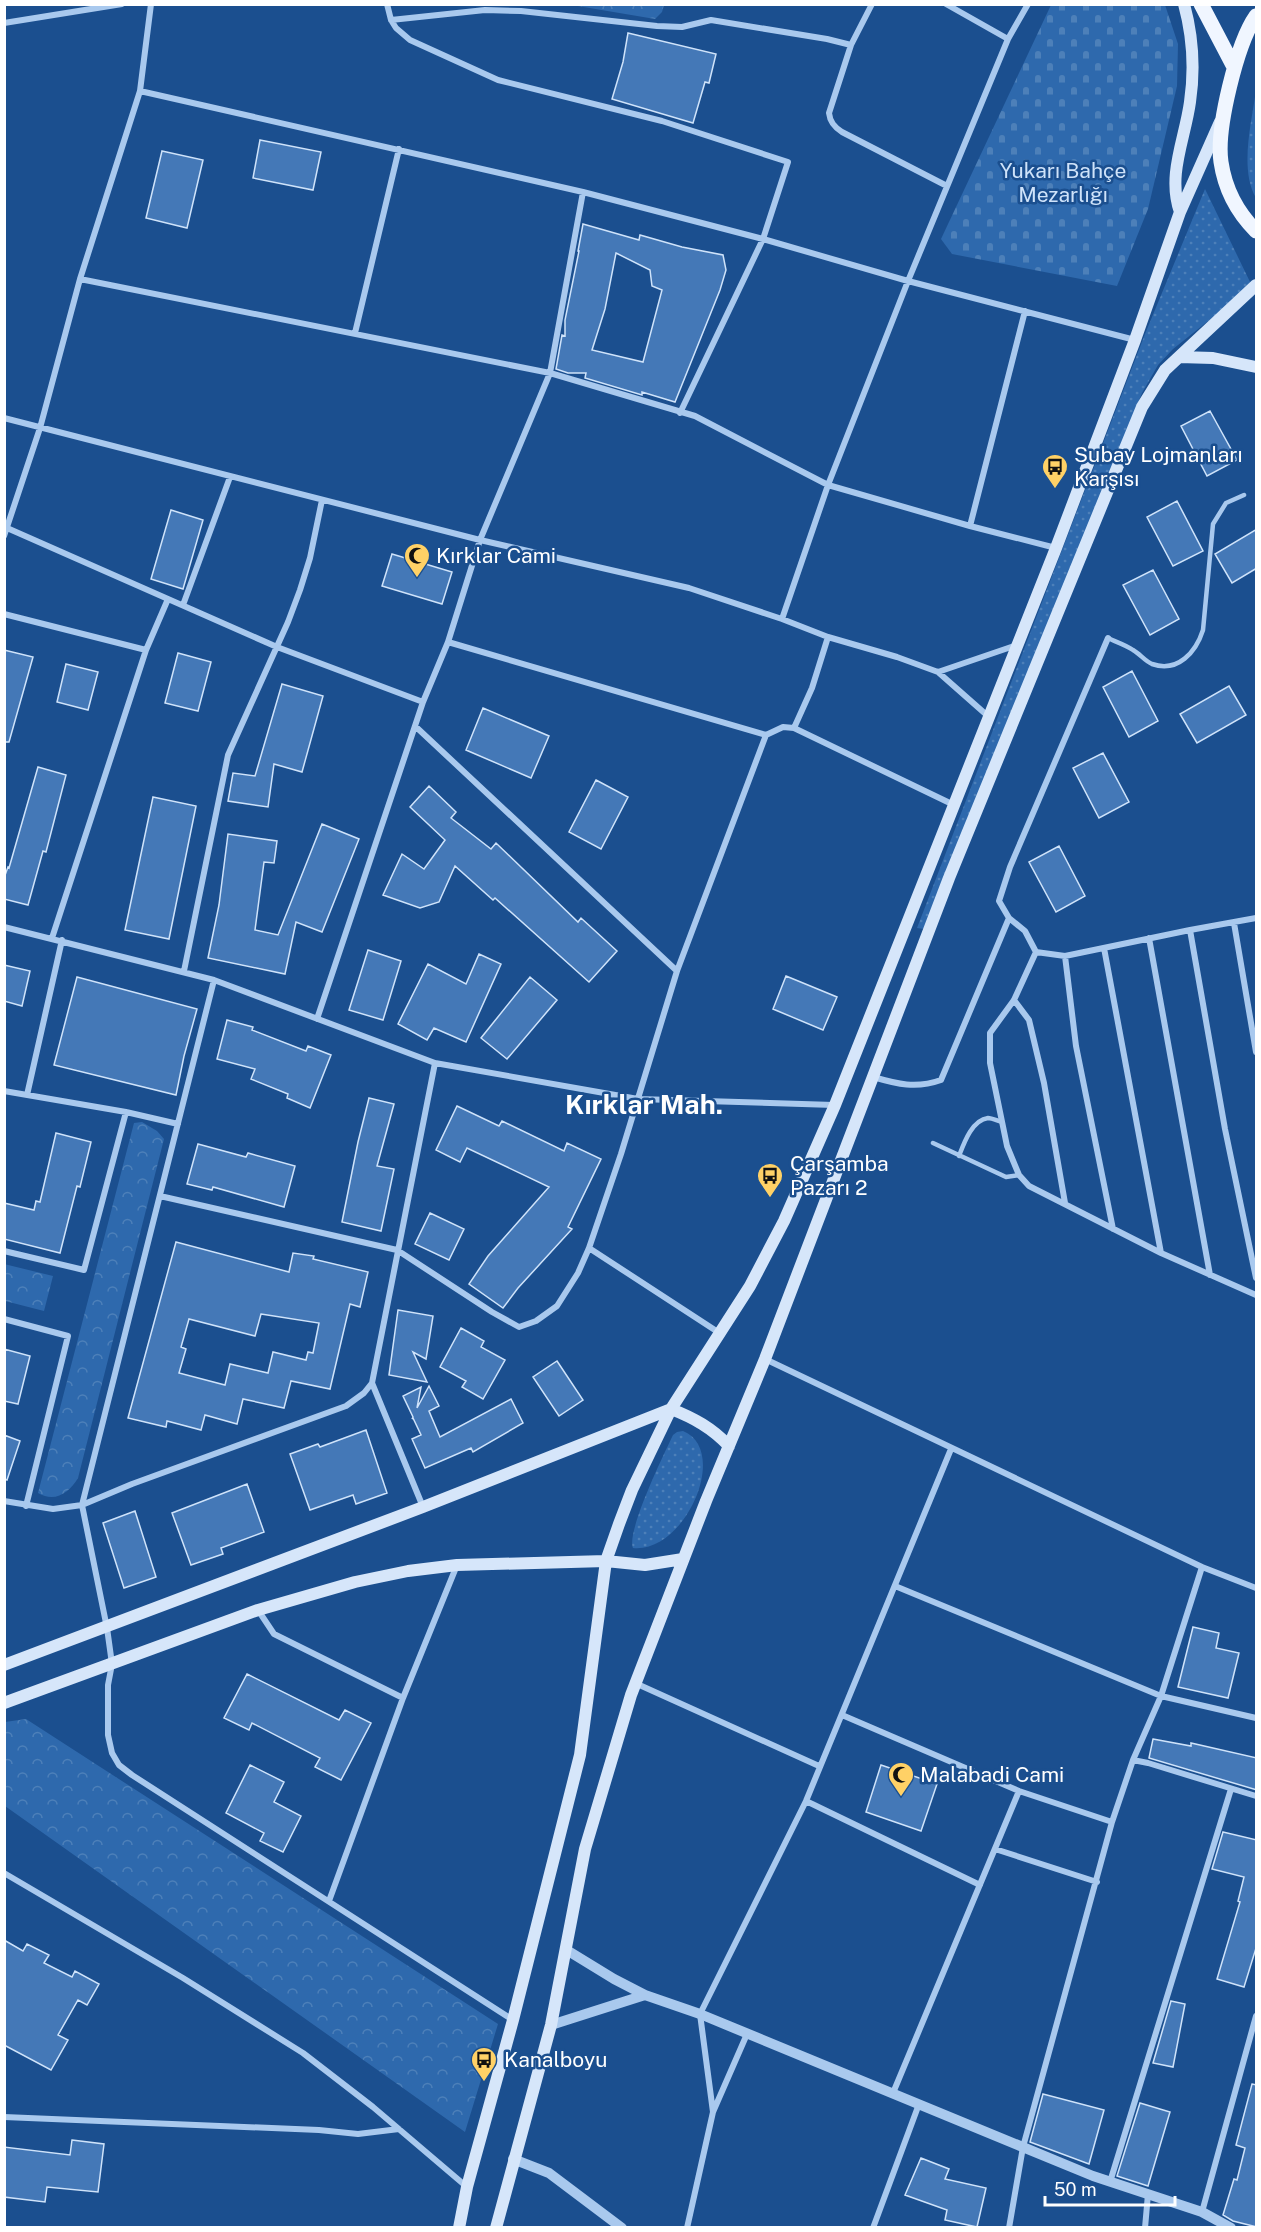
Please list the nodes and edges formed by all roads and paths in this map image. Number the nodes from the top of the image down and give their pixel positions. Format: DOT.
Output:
graph roads {
  1 [pos="122,4"];
  2 [pos="151,4"];
  3 [pos="387,4"];
  4 [pos="872,4"];
  5 [pos="946,4"];
  6 [pos="1028,4"];
  7 [pos="1184,4"];
  8 [pos="1201,4"];
  9 [pos="1257,16"];
  10 [pos="391,20"];
  11 [pos="4,22"];
  12 [pos="1008,39"];
  13 [pos="851,45"];
  14 [pos="1234,67"];
  15 [pos="140,91"];
  16 [pos="1223,116"];
  17 [pos="399,149"];
  18 [pos="947,186"];
  19 [pos="583,192"];
  20 [pos="1180,212"];
  21 [pos="1257,231"];
  22 [pos="762,238"];
  23 [pos="80,279"];
  24 [pos="908,281"];
  25 [pos="1257,285"];
  26 [pos="1025,311"];
  27 [pos="355,333"];
  28 [pos="1135,340"];
  29 [pos="1179,357"];
  30 [pos="1257,367"];
  31 [pos="550,372"];
  32 [pos="680,413"];
  33 [pos="4,418"];
  34 [pos="40,428"];
  35 [pos="230,477"];
  36 [pos="828,485"];
  37 [pos="1244,495"];
  38 [pos="322,500"];
  39 [pos="970,526"];
  40 [pos="7,528"];
  41 [pos="4,536"];
  42 [pos="480,540"];
  43 [pos="1056,548"];
  44 [pos="168,598"];
  45 [pos="183,605"];
  46 [pos="4,614"];
  47 [pos="782,619"];
  48 [pos="828,637"];
  49 [pos="1108,638"];
  50 [pos="447,642"];
  51 [pos="1018,645"];
  52 [pos="277,647"];
  53 [pos="146,650"];
  54 [pos="938,672"];
  55 [pos="423,702"];
  56 [pos="989,717"];
  57 [pos="415,726"];
  58 [pos="794,728"];
  59 [pos="766,735"];
  60 [pos="954,805"];
  61 [pos="1009,918"];
  62 [pos="1257,918"];
  63 [pos="1234,923"];
  64 [pos="4,927"];
  65 [pos="1190,930"];
  66 [pos="52,938"];
  67 [pos="1149,938"];
  68 [pos="62,940"];
  69 [pos="1104,948"];
  70 [pos="1036,952"];
  71 [pos="1065,956"];
  72 [pos="184,971"];
  73 [pos="677,971"];
  74 [pos="214,980"];
  75 [pos="1014,1000"];
  76 [pos="317,1019"];
  77 [pos="1257,1052"];
  78 [pos="435,1063"];
  79 [pos="873,1077"];
  80 [pos="4,1091"];
  81 [pos="27,1095"];
  82 [pos="638,1099"];
  83 [pos="835,1105"];
  84 [pos="126,1112"];
  85 [pos="1002,1122"];
  86 [pos="178,1124"];
  87 [pos="933,1143"];
  88 [pos="959,1156"];
  89 [pos="1018,1175"];
  90 [pos="160,1196"];
  91 [pos="1065,1203"];
  92 [pos="1113,1229"];
  93 [pos="589,1248"];
  94 [pos="397,1250"];
  95 [pos="4,1251"];
  96 [pos="1161,1253"];
  97 [pos="1210,1275"];
  98 [pos="1257,1278"];
  99 [pos="1257,1295"];
  100 [pos="4,1319"];
  101 [pos="721,1334"];
  102 [pos="765,1359"];
  103 [pos="372,1383"];
  104 [pos="671,1409"];
  105 [pos="729,1446"];
  106 [pos="951,1449"];
  107 [pos="4,1501"];
  108 [pos="82,1505"];
  109 [pos="26,1506"];
  110 [pos="423,1507"];
  111 [pos="683,1559"];
  112 [pos="606,1561"];
  113 [pos="457,1565"];
  114 [pos="1202,1567"];
  115 [pos="895,1586"];
  116 [pos="1257,1588"];
  117 [pos="258,1610"];
  118 [pos="107,1628"];
  119 [pos="112,1664"];
  120 [pos="4,1665"];
  121 [pos="635,1683"];
  122 [pos="1161,1696"];
  123 [pos="403,1698"];
  124 [pos="4,1703"];
  125 [pos="842,1715"];
  126 [pos="1257,1718"];
  127 [pos="1133,1760"];
  128 [pos="819,1766"];
  129 [pos="1231,1789"];
  130 [pos="1019,1791"];
  131 [pos="1257,1796"];
  132 [pos="806,1801"];
  133 [pos="1112,1822"];
  134 [pos="995,1849"];
  135 [pos="4,1873"];
  136 [pos="1097,1882"];
  137 [pos="980,1885"];
  138 [pos="329,1901"];
  139 [pos="565,1949"];
  140 [pos="645,1995"];
  141 [pos="700,2014"];
  142 [pos="1257,2016"];
  143 [pos="513,2020"];
  144 [pos="551,2025"];
  145 [pos="747,2034"];
  146 [pos="893,2092"];
  147 [pos="919,2104"];
  148 [pos="713,2112"];
  149 [pos="4,2117"];
  150 [pos="399,2129"];
  151 [pos="1023,2147"];
  152 [pos="513,2159"];
  153 [pos="1110,2182"];
  154 [pos="467,2187"];
  155 [pos="1148,2194"];
  156 [pos="1202,2212"];
  157 [pos="459,2228"];
  158 [pos="495,2228"];
  159 [pos="622,2228"];
  160 [pos="687,2228"];
  161 [pos="873,2228"];
  162 [pos="1009,2228"];
  163 [pos="1145,2228"];
  164 [pos="1232,2228"];
  1 -- 11 [label="street"];
  2 -- 15 [label="street"];
  3 -- 10 [label="street"];
  4 -- 13 [label="street"];
  5 -- 12 [label="street"];
  6 -- 12 [label="street"];
  7 -- 20 [label="main road"];
  8 -- 14 [label="main road"];
  9 -- 14 [label="main road"];
  10 -- 13 [label="street"];
  10 -- 22 [label="street"];
  12 -- 18 [label="street"];
  13 -- 18 [label="street"];
  14 -- 16 [label="main road"];
  15 -- 17 [label="street"];
  15 -- 23 [label="street"];
  16 -- 20 [label="main road"];
  16 -- 21 [label="main road"];
  17 -- 19 [label="street"];
  17 -- 27 [label="street"];
  18 -- 24 [label="street"];
  19 -- 22 [label="street"];
  19 -- 31 [label="street"];
  20 -- 28 [label="main road"];
  22 -- 24 [label="street"];
  22 -- 32 [label="street"];
  23 -- 27 [label="street"];
  23 -- 34 [label="street"];
  24 -- 26 [label="street"];
  24 -- 36 [label="street"];
  25 -- 29 [label="main road"];
  26 -- 28 [label="street"];
  26 -- 39 [label="street"];
  27 -- 31 [label="street"];
  28 -- 43 [label="main road"];
  29 -- 30 [label="main road"];
  29 -- 79 [label="main road"];
  31 -- 32 [label="street"];
  31 -- 42 [label="street"];
  32 -- 36 [label="street"];
  33 -- 34 [label="street"];
  34 -- 35 [label="street"];
  34 -- 40 [label="street"];
  35 -- 38 [label="street"];
  35 -- 45 [label="street"];
  36 -- 39 [label="street"];
  36 -- 47 [label="street"];
  37 -- 49 [label="lane"];
  38 -- 42 [label="street"];
  38 -- 52 [label="street"];
  39 -- 43 [label="street"];
  40 -- 41 [label="street"];
  40 -- 44 [label="street"];
  42 -- 47 [label="street"];
  42 -- 50 [label="street"];
  43 -- 51 [label="main road"];
  44 -- 45 [label="street"];
  44 -- 53 [label="street"];
  45 -- 52 [label="street"];
  46 -- 53 [label="street"];
  47 -- 48 [label="street"];
  48 -- 54 [label="street"];
  48 -- 58 [label="street"];
  49 -- 61 [label="street"];
  50 -- 55 [label="street"];
  50 -- 59 [label="street"];
  51 -- 54 [label="street"];
  51 -- 56 [label="main road"];
  52 -- 55 [label="street"];
  52 -- 72 [label="street"];
  53 -- 66 [label="street"];
  54 -- 56 [label="street"];
  55 -- 57 [label="street"];
  56 -- 60 [label="main road"];
  57 -- 73 [label="street"];
  57 -- 76 [label="street"];
  58 -- 59 [label="street"];
  58 -- 60 [label="street"];
  59 -- 73 [label="street"];
  60 -- 83 [label="main road"];
  61 -- 70 [label="street"];
  61 -- 79 [label="street"];
  62 -- 63 [label="street"];
  63 -- 65 [label="street"];
  63 -- 77 [label="street"];
  64 -- 66 [label="street"];
  65 -- 67 [label="street"];
  65 -- 98 [label="street"];
  66 -- 68 [label="street"];
  67 -- 69 [label="street"];
  67 -- 97 [label="street"];
  68 -- 72 [label="street"];
  68 -- 81 [label="street"];
  69 -- 71 [label="street"];
  69 -- 96 [label="street"];
  70 -- 71 [label="street"];
  70 -- 75 [label="street"];
  71 -- 92 [label="street"];
  72 -- 74 [label="street"];
  73 -- 82 [label="street"];
  74 -- 76 [label="street"];
  74 -- 86 [label="street"];
  75 -- 85 [label="street"];
  75 -- 91 [label="street"];
  76 -- 78 [label="street"];
  78 -- 82 [label="street"];
  78 -- 94 [label="street"];
  79 -- 102 [label="main road"];
  80 -- 81 [label="street"];
  81 -- 84 [label="street"];
  82 -- 83 [label="street"];
  82 -- 93 [label="street"];
  83 -- 101 [label="main road"];
  84 -- 86 [label="street"];
  84 -- 95 [label="street"];
  85 -- 88 [label="lane"];
  85 -- 89 [label="street"];
  86 -- 90 [label="street"];
  87 -- 88 [label="lane"];
  88 -- 89 [label="lane"];
  89 -- 91 [label="street"];
  90 -- 94 [label="street"];
  90 -- 108 [label="street"];
  91 -- 92 [label="street"];
  92 -- 96 [label="street"];
  93 -- 94 [label="street"];
  93 -- 101 [label="street"];
  94 -- 103 [label="street"];
  96 -- 97 [label="street"];
  97 -- 99 [label="street"];
  100 -- 109 [label="street"];
  101 -- 104 [label="main road"];
  102 -- 105 [label="main road"];
  102 -- 106 [label="street"];
  103 -- 108 [label="street"];
  103 -- 110 [label="street"];
  104 -- 105 [label="main road"];
  104 -- 110 [label="main road"];
  104 -- 112 [label="main road"];
  105 -- 111 [label="main road"];
  106 -- 114 [label="street"];
  106 -- 115 [label="street"];
  107 -- 109 [label="street"];
  108 -- 109 [label="street"];
  108 -- 118 [label="street"];
  110 -- 118 [label="main road"];
  111 -- 112 [label="main road"];
  111 -- 121 [label="main road"];
  112 -- 113 [label="main road"];
  112 -- 143 [label="main road"];
  113 -- 117 [label="main road"];
  113 -- 123 [label="street"];
  114 -- 116 [label="street"];
  114 -- 122 [label="street"];
  115 -- 122 [label="street"];
  115 -- 125 [label="street"];
  117 -- 119 [label="main road"];
  117 -- 123 [label="street"];
  118 -- 119 [label="street"];
  118 -- 120 [label="main road"];
  119 -- 124 [label="main road"];
  119 -- 138 [label="street"];
  121 -- 128 [label="street"];
  121 -- 139 [label="main road"];
  122 -- 126 [label="street"];
  122 -- 127 [label="street"];
  123 -- 138 [label="street"];
  125 -- 128 [label="street"];
  125 -- 130 [label="street"];
  127 -- 129 [label="street"];
  127 -- 133 [label="street"];
  128 -- 132 [label="street"];
  129 -- 131 [label="street"];
  129 -- 153 [label="street"];
  130 -- 133 [label="street"];
  130 -- 134 [label="street"];
  132 -- 137 [label="street"];
  132 -- 141 [label="street"];
  133 -- 136 [label="street"];
  134 -- 136 [label="street"];
  134 -- 137 [label="street"];
  135 -- 150 [label="street"];
  136 -- 151 [label="street"];
  137 -- 146 [label="street"];
  138 -- 143 [label="street"];
  139 -- 140 [label="street"];
  139 -- 144 [label="main road"];
  140 -- 141 [label="street"];
  140 -- 144 [label="street"];
  141 -- 145 [label="street"];
  141 -- 148 [label="street"];
  142 -- 156 [label="street"];
  143 -- 154 [label="main road"];
  144 -- 152 [label="main road"];
  145 -- 146 [label="street"];
  145 -- 148 [label="street"];
  146 -- 147 [label="street"];
  147 -- 151 [label="street"];
  147 -- 161 [label="street"];
  148 -- 160 [label="street"];
  149 -- 150 [label="street"];
  150 -- 154 [label="street"];
  151 -- 153 [label="street"];
  151 -- 162 [label="street"];
  152 -- 158 [label="main road"];
  152 -- 159 [label="street"];
  153 -- 155 [label="street"];
  154 -- 157 [label="main road"];
  155 -- 156 [label="street"];
  155 -- 163 [label="street"];
  156 -- 164 [label="street"];
}
